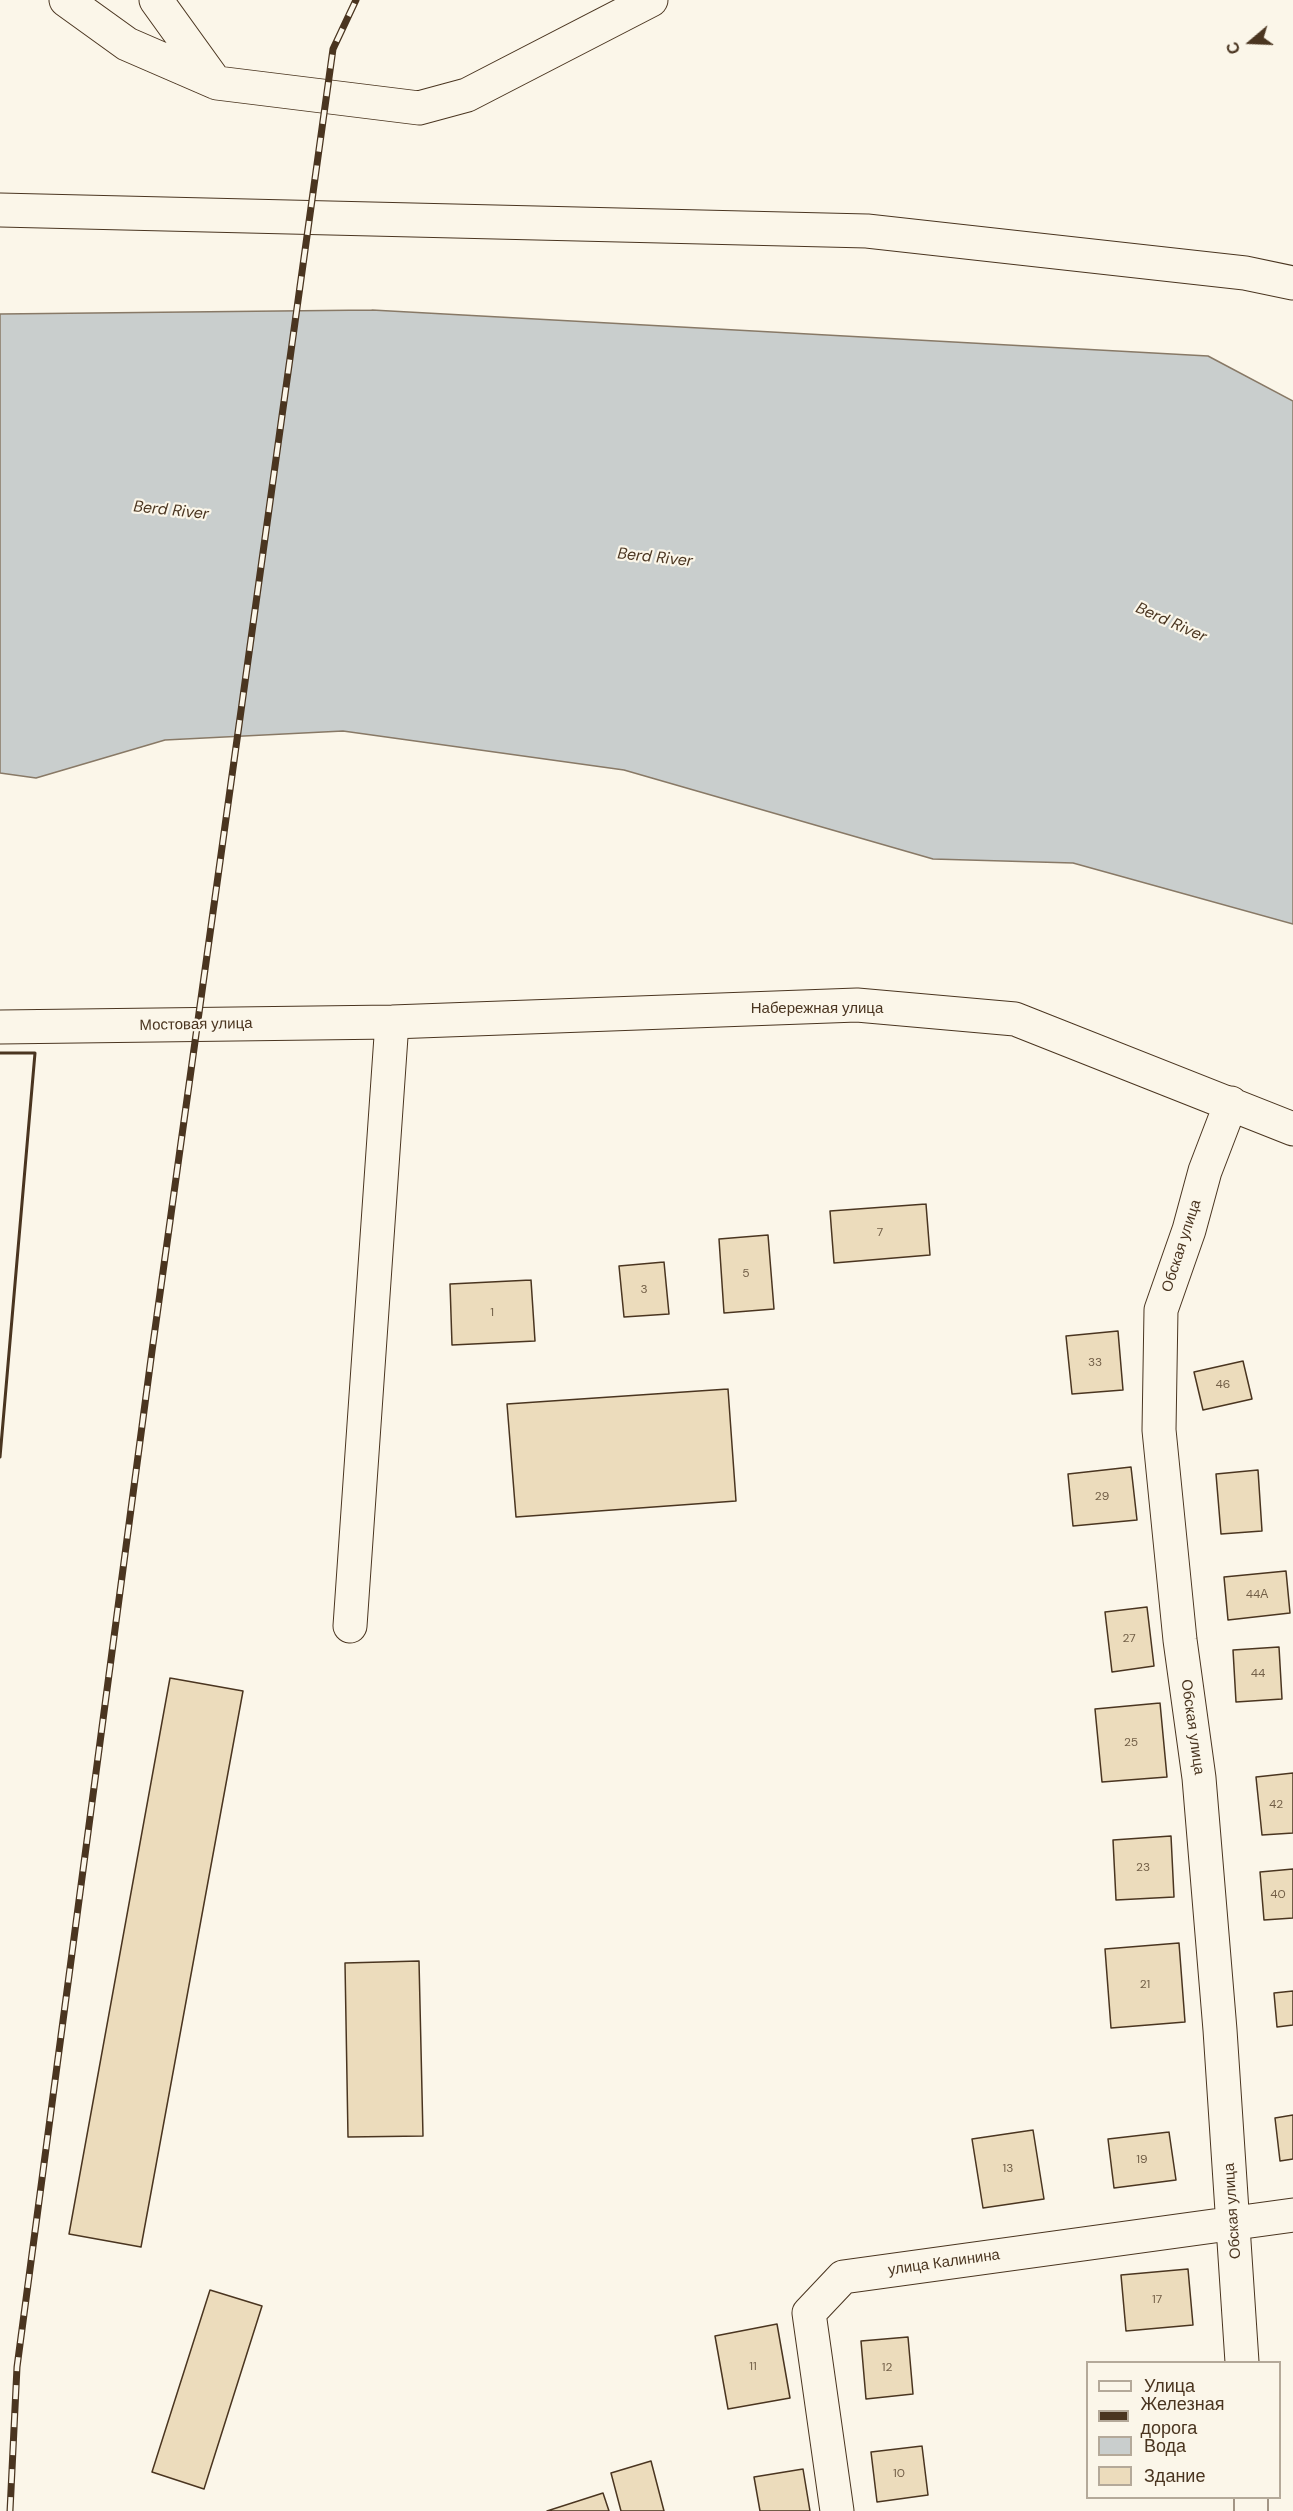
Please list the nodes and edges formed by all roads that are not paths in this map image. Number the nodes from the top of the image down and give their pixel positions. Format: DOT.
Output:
graph roads {
  1 [pos="66,0"];
  2 [pos="156,0"];
  3 [pos="651,0"];
  4 [pos="217,83"];
  5 [pos="0,210"];
  6 [pos="1293,283"];
  7 [pos="392,1022"];
  8 [pos="0,1027"];
  9 [pos="1231,1103"];
  10 [pos="1293,1129"];
  11 [pos="350,1626"];
  12 [pos="1293,2215"];
  13 [pos="1234,2222"];
  14 [pos="1242,2361"];
  15 [pos="837,2511"];
  1 -- 4 [label="street"];
  2 -- 4 [label="street"];
  3 -- 4 [label="street"];
  5 -- 6 [label="street"];
  7 -- 8 [label="street, Мостовая улица"];
  7 -- 9 [label="street, Набережная улица"];
  7 -- 11 [label="street"];
  9 -- 10 [label="street, Набережная улица"];
  9 -- 13 [label="street, Обская улица"];
  12 -- 13 [label="street, улица Калинина"];
  13 -- 14 [label="street, Обская улица"];
  13 -- 15 [label="street, улица Калинина"];
}
